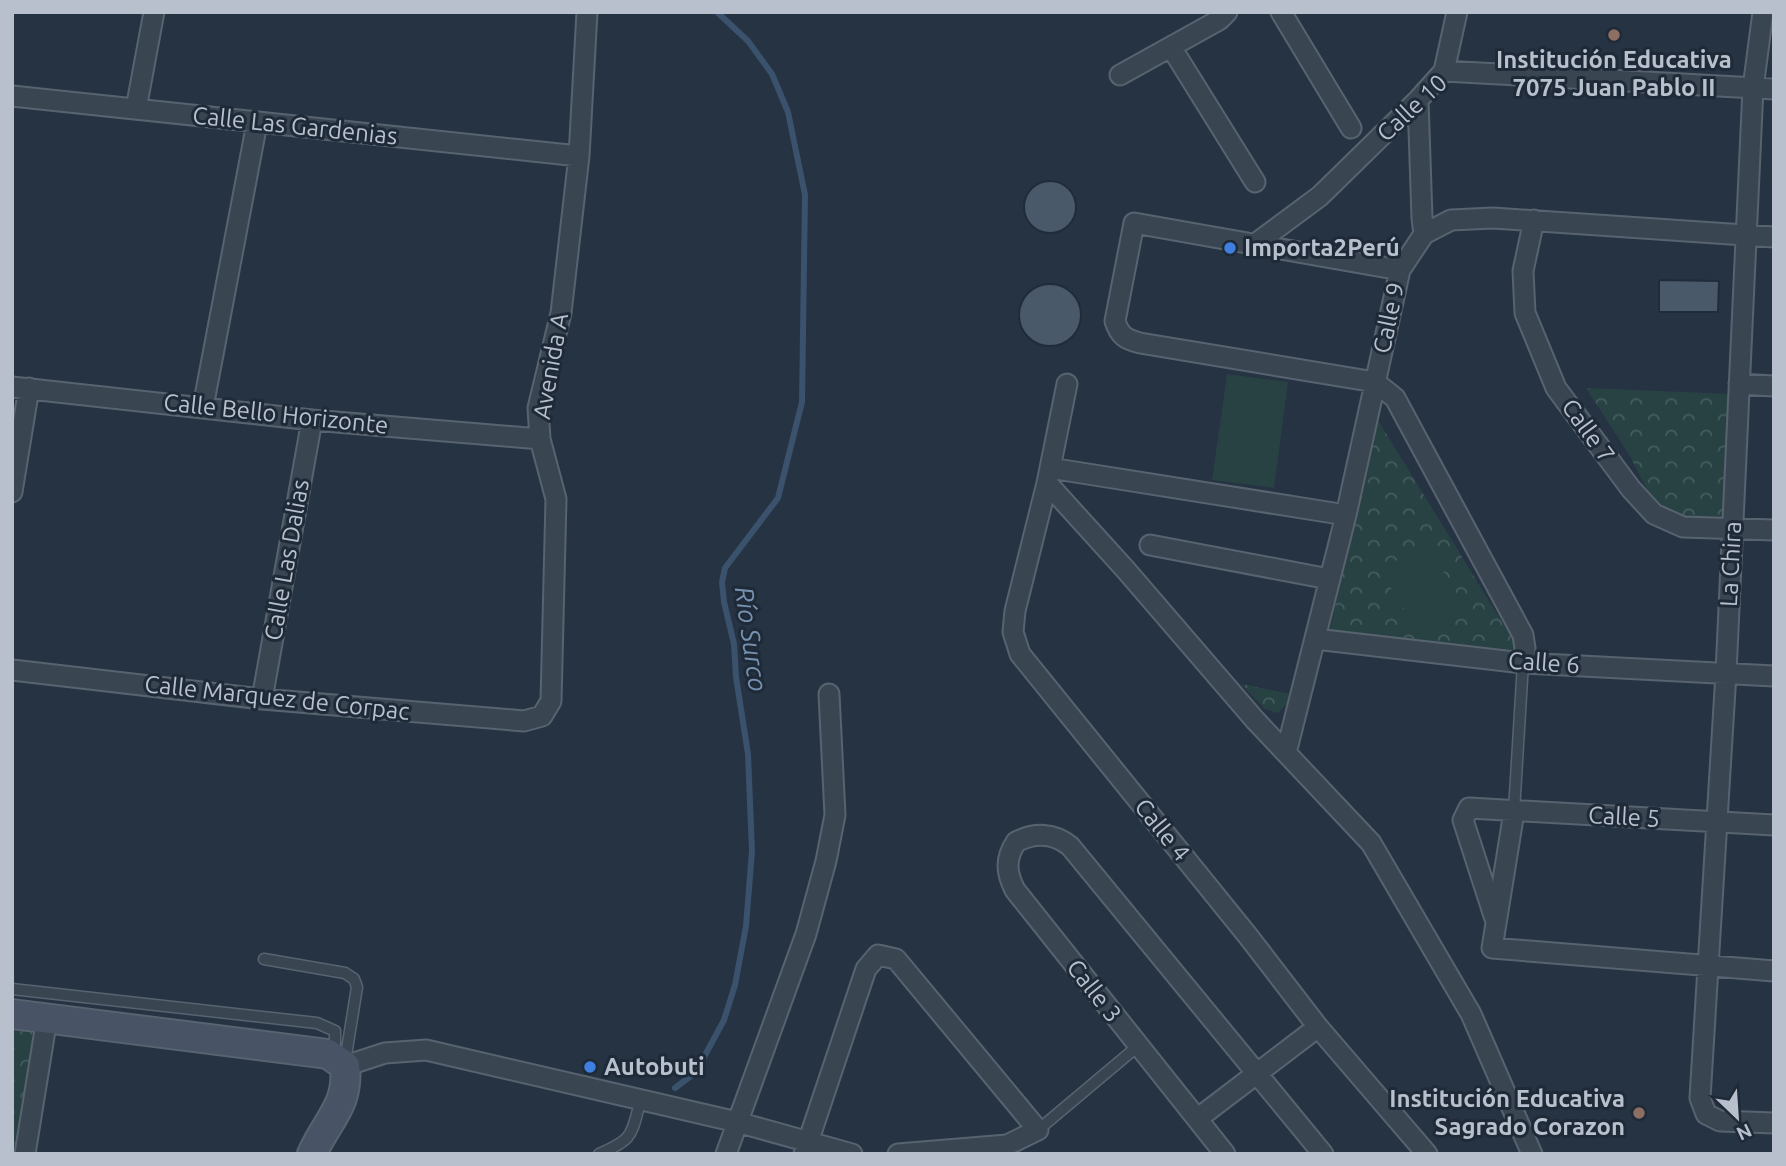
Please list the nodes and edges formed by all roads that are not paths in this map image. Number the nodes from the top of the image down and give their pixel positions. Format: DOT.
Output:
graph roads {
  1 [pos="154,12"];
  2 [pos="587,12"];
  3 [pos="1227,12"];
  4 [pos="1280,12"];
  5 [pos="1457,12"];
  6 [pos="1763,12"];
  7 [pos="1171,47"];
  8 [pos="1444,71"];
  9 [pos="1120,75"];
  10 [pos="1753,88"];
  11 [pos="1774,89"];
  12 [pos="12,96"];
  13 [pos="1418,100"];
  14 [pos="136,109"];
  15 [pos="257,123"];
  16 [pos="1351,128"];
  17 [pos="579,156"];
  18 [pos="1255,183"];
  19 [pos="1534,220"];
  20 [pos="1424,234"];
  21 [pos="1747,235"];
  22 [pos="1774,237"];
  23 [pos="1254,245"];
  24 [pos="1400,270"];
  25 [pos="1375,382"];
  26 [pos="1067,384"];
  27 [pos="1739,384"];
  28 [pos="1774,386"];
  29 [pos="21,388"];
  30 [pos="203,407"];
  31 [pos="312,420"];
  32 [pos="540,439"];
  33 [pos="1049,476"];
  34 [pos="12,492"];
  35 [pos="1346,514"];
  36 [pos="1733,528"];
  37 [pos="1774,530"];
  38 [pos="1150,545"];
  39 [pos="1329,579"];
  40 [pos="1315,639"];
  41 [pos="1523,663"];
  42 [pos="12,670"];
  43 [pos="1726,673"];
  44 [pos="1774,676"];
  45 [pos="829,694"];
  46 [pos="262,699"];
  47 [pos="542,716"];
  48 [pos="1286,753"];
  49 [pos="1514,812"];
  50 [pos="1716,822"];
  51 [pos="1774,825"];
  52 [pos="1496,922"];
  53 [pos="264,959"];
  54 [pos="1706,967"];
  55 [pos="1774,971"];
  56 [pos="12,989"];
  57 [pos="97,1011"];
  58 [pos="12,1014"];
  59 [pos="47,1018"];
  60 [pos="1318,1027"];
  61 [pos="1138,1046"];
  62 [pos="336,1060"];
  63 [pos="1258,1074"];
  64 [pos="641,1099"];
  65 [pos="1197,1119"];
  66 [pos="737,1122"];
  67 [pos="1774,1123"];
  68 [pos="1038,1130"];
  69 [pos="806,1147"];
  70 [pos="25,1154"];
  71 [pos="312,1154"];
  72 [pos="599,1154"];
  73 [pos="726,1154"];
  74 [pos="852,1154"];
  75 [pos="898,1154"];
  76 [pos="1225,1154"];
  77 [pos="1323,1154"];
  78 [pos="1427,1154"];
  79 [pos="1532,1154"];
  1 -- 14 [label="street"];
  2 -- 17 [label="street, Avenida A"];
  3 -- 7 [label="street"];
  4 -- 16 [label="street"];
  5 -- 8 [label="street"];
  6 -- 10 [label="street, La Chira"];
  7 -- 9 [label="street"];
  7 -- 18 [label="street"];
  8 -- 10 [label="street, Calle 10"];
  8 -- 13 [label="street, Calle 10"];
  10 -- 11 [label="street, Calle 10"];
  10 -- 21 [label="street, La Chira"];
  12 -- 14 [label="street, Calle Las Gardenias"];
  13 -- 20 [label="street"];
  13 -- 23 [label="street, Calle 10"];
  14 -- 15 [label="street, Calle Las Gardenias"];
  15 -- 17 [label="street, Calle Las Gardenias"];
  15 -- 30 [label="street"];
  17 -- 32 [label="street, Avenida A"];
  19 -- 20 [label="street"];
  19 -- 21 [label="street"];
  19 -- 36 [label="street, Calle 7"];
  20 -- 24 [label="street, Calle 9"];
  21 -- 22 [label="street"];
  21 -- 27 [label="street, La Chira"];
  23 -- 24 [label="street"];
  23 -- 25 [label="street"];
  24 -- 25 [label="street, Calle 9"];
  25 -- 35 [label="street, Calle 9"];
  25 -- 41 [label="street"];
  26 -- 33 [label="street, Calle 4"];
  27 -- 28 [label="street"];
  27 -- 36 [label="street, La Chira"];
  29 -- 30 [label="street, Calle Bello Horizonte"];
  29 -- 34 [label="street"];
  30 -- 31 [label="street, Calle Bello Horizonte"];
  31 -- 32 [label="street, Calle Bello Horizonte"];
  31 -- 46 [label="street, Calle Las Dalias"];
  32 -- 47 [label="street, Avenida A"];
  33 -- 35 [label="street"];
  33 -- 48 [label="street"];
  33 -- 60 [label="street, Calle 4"];
  35 -- 39 [label="street, Calle 9"];
  36 -- 37 [label="street, Calle 7"];
  36 -- 43 [label="street, La Chira"];
  38 -- 39 [label="street"];
  39 -- 40 [label="street, Calle 9"];
  40 -- 41 [label="street, Calle 6"];
  40 -- 48 [label="street, Calle 9"];
  41 -- 43 [label="street, Calle 6"];
  41 -- 49 [label="lane"];
  42 -- 46 [label="street, Calle Marquez de Corpac"];
  43 -- 44 [label="street, Calle 6"];
  43 -- 50 [label="street, La Chira"];
  45 -- 66 [label="street"];
  46 -- 47 [label="street, Calle Marquez de Corpac"];
  48 -- 79 [label="street"];
  49 -- 50 [label="street, Calle 5"];
  49 -- 52 [label="street"];
  49 -- 52 [label="street, Calle 5"];
  50 -- 51 [label="street, Calle 5"];
  50 -- 54 [label="street, La Chira"];
  52 -- 54 [label="street"];
  53 -- 62 [label="lane"];
  54 -- 55 [label="street"];
  54 -- 67 [label="street, La Chira"];
  56 -- 57 [label="lane"];
  57 -- 59 [label="street"];
  57 -- 62 [label="street"];
  58 -- 59 [label="street"];
  59 -- 70 [label="street"];
  60 -- 63 [label="street"];
  60 -- 78 [label="street, Calle 4"];
  61 -- 63 [label="street, Calle 3"];
  61 -- 65 [label="street, Calle 3"];
  61 -- 68 [label="lane"];
  62 -- 64 [label="street"];
  62 -- 71 [label="street"];
  63 -- 65 [label="street"];
  63 -- 77 [label="street"];
  64 -- 66 [label="street"];
  64 -- 72 [label="lane"];
  65 -- 76 [label="street, Calle 3"];
  66 -- 69 [label="street"];
  66 -- 73 [label="street"];
  68 -- 69 [label="street"];
  68 -- 75 [label="street"];
  69 -- 74 [label="street"];
}
